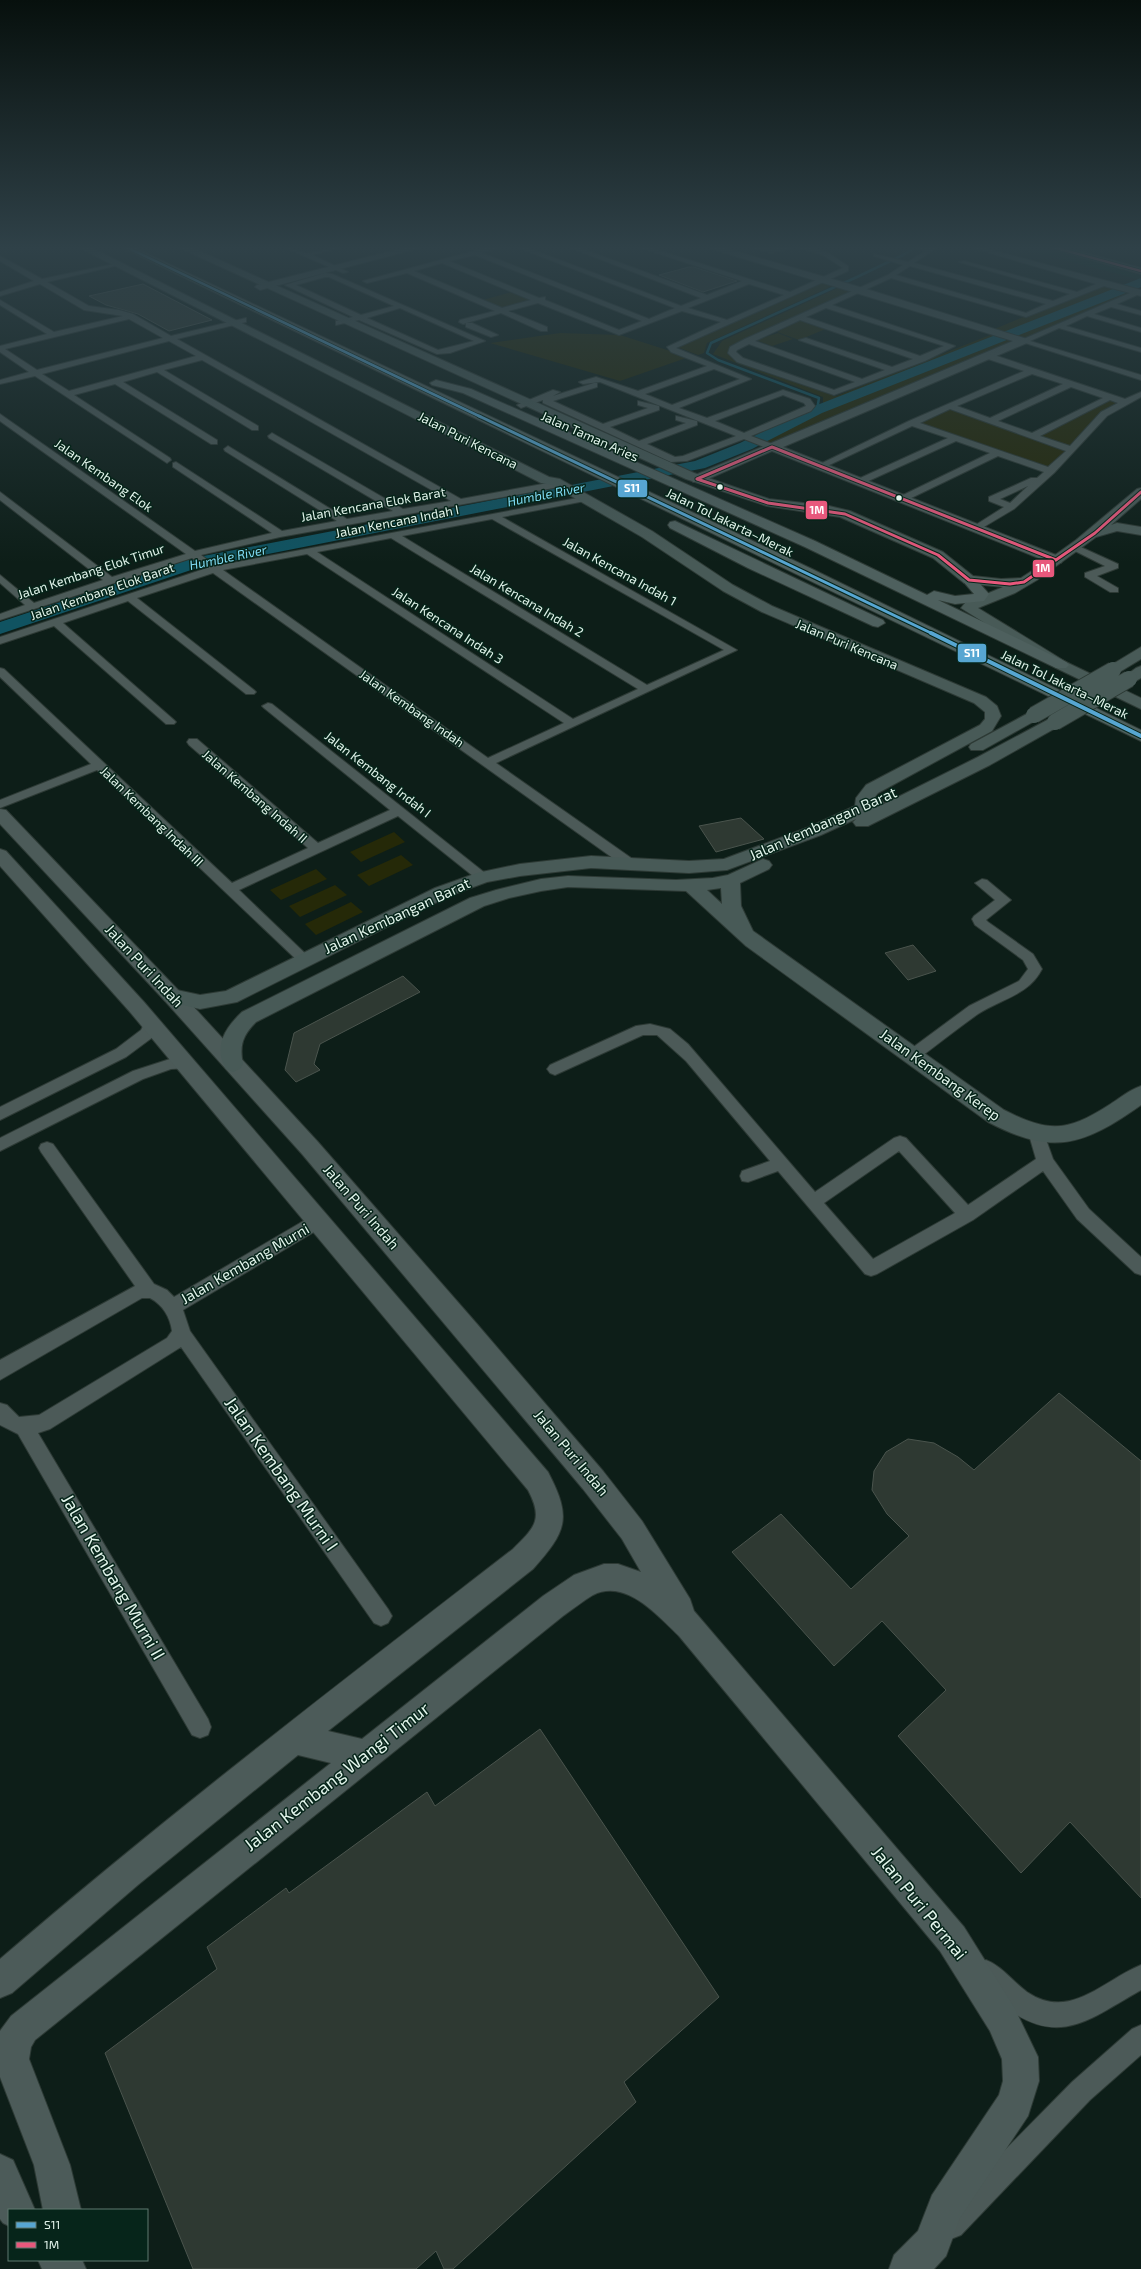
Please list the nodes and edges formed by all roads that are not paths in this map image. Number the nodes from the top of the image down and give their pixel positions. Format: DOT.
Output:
graph roads {
  1 [pos="4,351"];
  2 [pos="95,351"];
  3 [pos="121,351"];
  4 [pos="192,351"];
  5 [pos="296,351"];
  6 [pos="342,351"];
  7 [pos="368,351"];
  8 [pos="407,351"];
  9 [pos="435,351"];
  10 [pos="447,351"];
  11 [pos="676,351"];
  12 [pos="733,351"];
  13 [pos="776,351"];
  14 [pos="827,351"];
  15 [pos="898,351"];
  16 [pos="940,351"];
  17 [pos="997,351"];
  18 [pos="1055,351"];
  19 [pos="988,356"];
  20 [pos="203,357"];
  21 [pos="922,359"];
  22 [pos="714,366"];
  23 [pos="28,368"];
  24 [pos="157,369"];
  25 [pos="893,370"];
  26 [pos="1031,371"];
  27 [pos="36,373"];
  28 [pos="0,375"];
  29 [pos="1141,378"];
  30 [pos="116,381"];
  31 [pos="0,382"];
  32 [pos="863,382"];
  33 [pos="590,383"];
  34 [pos="1070,384"];
  35 [pos="68,394"];
  36 [pos="638,394"];
  37 [pos="1141,394"];
  38 [pos="1110,397"];
  39 [pos="543,400"];
  40 [pos="1124,402"];
  41 [pos="524,404"];
  42 [pos="459,407"];
  43 [pos="951,407"];
  44 [pos="656,408"];
  45 [pos="673,408"];
  46 [pos="0,417"];
  47 [pos="708,421"];
  48 [pos="991,421"];
  49 [pos="694,423"];
  50 [pos="912,423"];
  51 [pos="603,427"];
  52 [pos="255,428"];
  53 [pos="272,436"];
  54 [pos="1033,436"];
  55 [pos="748,437"];
  56 [pos="955,438"];
  57 [pos="734,440"];
  58 [pos="214,442"];
  59 [pos="639,444"];
  60 [pos="771,446"];
  61 [pos="228,449"];
  62 [pos="1072,450"];
  63 [pos="998,452"];
  64 [pos="167,460"];
  65 [pos="613,462"];
  66 [pos="176,465"];
  67 [pos="822,465"];
  68 [pos="1048,472"];
  69 [pos="694,477"];
  70 [pos="861,481"];
  71 [pos="560,484"];
  72 [pos="1141,492"];
  73 [pos="0,496"];
  74 [pos="583,496"];
  75 [pos="703,497"];
  76 [pos="904,498"];
  77 [pos="460,502"];
  78 [pos="1011,507"];
  79 [pos="401,512"];
  80 [pos="494,516"];
  81 [pos="346,522"];
  82 [pos="977,528"];
  83 [pos="1141,531"];
  84 [pos="1095,533"];
  85 [pos="280,534"];
  86 [pos="394,535"];
  87 [pos="1074,548"];
  88 [pos="309,551"];
  89 [pos="193,554"];
  90 [pos="1056,560"];
  91 [pos="212,568"];
  92 [pos="0,578"];
  93 [pos="109,580"];
  94 [pos="969,580"];
  95 [pos="1024,582"];
  96 [pos="1114,590"];
  97 [pos="129,597"];
  98 [pos="32,606"];
  99 [pos="0,617"];
  100 [pos="55,622"];
  101 [pos="0,641"];
  102 [pos="1141,652"];
  103 [pos="1061,665"];
  104 [pos="0,671"];
  105 [pos="1135,675"];
  106 [pos="646,689"];
  107 [pos="250,692"];
  108 [pos="1141,704"];
  109 [pos="268,706"];
  110 [pos="1141,721"];
  111 [pos="170,722"];
  112 [pos="572,723"];
  113 [pos="1141,736"];
  114 [pos="193,742"];
  115 [pos="1141,748"];
  116 [pos="489,762"];
  117 [pos="99,765"];
  118 [pos="0,804"];
  119 [pos="863,809"];
  120 [pos="400,810"];
  121 [pos="0,814"];
  122 [pos="317,849"];
  123 [pos="0,855"];
  124 [pos="629,863"];
  125 [pos="477,872"];
  126 [pos="731,880"];
  127 [pos="982,883"];
  128 [pos="689,884"];
  129 [pos="458,885"];
  130 [pos="230,889"];
  131 [pos="477,902"];
  132 [pos="753,942"];
  133 [pos="305,960"];
  134 [pos="276,975"];
  135 [pos="296,993"];
  136 [pos="172,996"];
  137 [pos="151,1024"];
  138 [pos="913,1055"];
  139 [pos="185,1064"];
  140 [pos="233,1064"];
  141 [pos="555,1069"];
  142 [pos="1141,1094"];
  143 [pos="0,1114"];
  144 [pos="1037,1135"];
  145 [pos="0,1145"];
  146 [pos="47,1148"];
  147 [pos="1045,1161"];
  148 [pos="781,1163"];
  149 [pos="748,1176"];
  150 [pos="813,1202"];
  151 [pos="967,1215"];
  152 [pos="318,1221"];
  153 [pos="1141,1268"];
  154 [pos="148,1290"];
  155 [pos="172,1307"];
  156 [pos="181,1333"];
  157 [pos="0,1372"];
  158 [pos="0,1412"];
  159 [pos="25,1428"];
  160 [pos="381,1616"];
  161 [pos="689,1626"];
  162 [pos="200,1727"];
  163 [pos="293,1738"];
  164 [pos="364,1755"];
  165 [pos="952,1939"];
  166 [pos="1141,1977"];
  167 [pos="0,1981"];
  168 [pos="1141,2038"];
  169 [pos="0,2172"];
  170 [pos="15,2209"];
  171 [pos="62,2209"];
  172 [pos="933,2243"];
  173 [pos="58,2261"];
  174 [pos="67,2269"];
  175 [pos="908,2269"];
  1 -- 23 [label="street"];
  2 -- 23 [label="street"];
  3 -- 27 [label="street"];
  4 -- 20 [label="street"];
  5 -- 71 [label="main road, Jalan Puri Kencana"];
  6 -- 42 [label="highway, Jalan Tol Jakarta–Merak"];
  7 -- 65 [label="highway, Jalan Tol Jakarta–Merak"];
  8 -- 41 [label="main road, Jalan Taman Aries"];
  9 -- 10 [label="street"];
  11 -- 22 [label="street"];
  12 -- 32 [label="street"];
  13 -- 32 [label="street"];
  14 -- 25 [label="street"];
  15 -- 21 [label="street"];
  16 -- 21 [label="street"];
  17 -- 19 [label="main road"];
  18 -- 29 [label="street"];
  19 -- 26 [label="street"];
  19 -- 60 [label="main road"];
  20 -- 24 [label="street"];
  20 -- 77 [label="street"];
  21 -- 25 [label="street"];
  22 -- 36 [label="street"];
  22 -- 45 [label="street"];
  23 -- 27 [label="street"];
  23 -- 28 [label="street"];
  24 -- 30 [label="street"];
  24 -- 52 [label="street"];
  25 -- 32 [label="street"];
  26 -- 34 [label="street"];
  26 -- 43 [label="street"];
  27 -- 31 [label="street"];
  27 -- 35 [label="street"];
  30 -- 35 [label="street"];
  30 -- 58 [label="street"];
  33 -- 36 [label="street"];
  33 -- 39 [label="street"];
  33 -- 44 [label="street"];
  34 -- 38 [label="street"];
  34 -- 48 [label="street"];
  35 -- 64 [label="street"];
  36 -- 45 [label="street"];
  37 -- 40 [label="street"];
  38 -- 40 [label="street"];
  38 -- 54 [label="street"];
  39 -- 41 [label="street"];
  39 -- 51 [label="street"];
  40 -- 62 [label="street"];
  41 -- 69 [label="main road, Jalan Taman Aries"];
  42 -- 113 [label="highway, Jalan Tol Jakarta–Merak"];
  42 -- 115 [label="highway"];
  43 -- 48 [label="street"];
  43 -- 50 [label="street"];
  44 -- 49 [label="street"];
  44 -- 51 [label="street"];
  45 -- 47 [label="street"];
  46 -- 89 [label="street, Jalan Kembang Elok"];
  47 -- 55 [label="street"];
  47 -- 55 [label="street"];
  48 -- 54 [label="street"];
  49 -- 57 [label="street"];
  49 -- 59 [label="street"];
  50 -- 56 [label="street"];
  50 -- 67 [label="street"];
  51 -- 59 [label="street"];
  53 -- 79 [label="street"];
  54 -- 62 [label="street"];
  55 -- 57 [label="street"];
  55 -- 60 [label="street"];
  56 -- 63 [label="street"];
  56 -- 70 [label="street"];
  57 -- 59 [label="street"];
  60 -- 67 [label="main road"];
  60 -- 69 [label="main road"];
  61 -- 81 [label="street"];
  62 -- 68 [label="street"];
  63 -- 68 [label="street"];
  63 -- 76 [label="street"];
  65 -- 75 [label="highway"];
  65 -- 110 [label="highway, Jalan Tol Jakarta–Merak"];
  66 -- 85 [label="street"];
  67 -- 70 [label="main road"];
  68 -- 78 [label="street"];
  68 -- 78 [label="street"];
  69 -- 94 [label="main road, Jalan Taman Aries"];
  70 -- 76 [label="main road"];
  71 -- 74 [label="main road, Jalan Puri Kencana"];
  71 -- 77 [label="street, Jalan Kencana Elok Barat"];
  72 -- 84 [label="main road"];
  73 -- 93 [label="street"];
  74 -- 80 [label="street, Jalan Kencana Indah I"];
  74 -- 119 [label="main road, Jalan Puri Kencana"];
  75 -- 94 [label="highway"];
  75 -- 103 [label="highway"];
  76 -- 82 [label="main road"];
  77 -- 79 [label="street, Jalan Kencana Elok Barat"];
  78 -- 82 [label="street"];
  79 -- 81 [label="street, Jalan Kencana Elok Barat"];
  80 -- 86 [label="street, Jalan Kencana Indah I"];
  80 -- 106 [label="street, Jalan Kencana Indah 1"];
  81 -- 85 [label="street, Jalan Kencana Elok Barat"];
  82 -- 90 [label="main road"];
  83 -- 84 [label="main road"];
  84 -- 87 [label="main road"];
  85 -- 89 [label="street, Jalan Kencana Elok Barat"];
  86 -- 88 [label="street, Jalan Kencana Indah I"];
  86 -- 106 [label="street, Jalan Kencana Indah 2"];
  87 -- 90 [label="main road"];
  87 -- 96 [label="street"];
  88 -- 91 [label="street, Jalan Kencana Indah I"];
  88 -- 112 [label="street, Jalan Kencana Indah 3"];
  89 -- 91 [label="street, Jalan Kembang Indah"];
  89 -- 93 [label="street, Jalan Kembang Elok Timur"];
  90 -- 95 [label="main road"];
  91 -- 97 [label="street, Jalan Kembang Elok Barat"];
  91 -- 116 [label="street, Jalan Kembang Indah"];
  92 -- 98 [label="street"];
  93 -- 98 [label="street, Jalan Kembang Elok Timur"];
  94 -- 95 [label="main road"];
  95 -- 103 [label="main road"];
  97 -- 100 [label="street, Jalan Kembang Elok Barat"];
  97 -- 107 [label="street"];
  98 -- 99 [label="street, Jalan Kembang Elok Timur"];
  100 -- 101 [label="street, Jalan Kembang Elok Barat"];
  100 -- 111 [label="street"];
  102 -- 119 [label="main road, Jalan Kembangan Barat, bridge"];
  103 -- 108 [label="main road"];
  104 -- 117 [label="street, Jalan Kembang Indah III"];
  105 -- 126 [label="main road, Jalan Kembangan Barat, bridge"];
  106 -- 112 [label="street"];
  109 -- 120 [label="street, Jalan Kembang Indah I"];
  112 -- 116 [label="street"];
  114 -- 122 [label="street, Jalan Kembang Indah II"];
  116 -- 124 [label="street, Jalan Kembang Indah"];
  117 -- 118 [label="street"];
  117 -- 130 [label="street, Jalan Kembang Indah III"];
  119 -- 124 [label="main road, Jalan Kembangan Barat"];
  120 -- 122 [label="street"];
  120 -- 125 [label="street, Jalan Kembang Indah I"];
  121 -- 136 [label="main road, Jalan Puri Indah"];
  122 -- 130 [label="street"];
  123 -- 137 [label="main road"];
  124 -- 125 [label="main road, Jalan Kembangan Barat"];
  125 -- 129 [label="main road, Jalan Kembangan Barat"];
  126 -- 128 [label="main road, Jalan Kembangan Barat"];
  126 -- 132 [label="main road, Jalan Kembang Kerep"];
  127 -- 138 [label="street"];
  128 -- 131 [label="main road, Jalan Kembangan Barat"];
  128 -- 132 [label="main road, Jalan Kembang Kerep"];
  129 -- 131 [label="main road"];
  129 -- 133 [label="main road, Jalan Kembangan Barat"];
  130 -- 133 [label="street, Jalan Kembang Indah III"];
  131 -- 135 [label="main road, Jalan Kembangan Barat"];
  132 -- 138 [label="main road, Jalan Kembang Kerep"];
  133 -- 134 [label="main road, Jalan Kembangan Barat"];
  134 -- 135 [label="main road"];
  134 -- 136 [label="main road, Jalan Kembangan Barat"];
  135 -- 140 [label="main road, Jalan Kembangan Barat"];
  136 -- 140 [label="main road, Jalan Puri Indah"];
  137 -- 139 [label="main road"];
  137 -- 143 [label="street"];
  138 -- 144 [label="main road, Jalan Kembang Kerep"];
  139 -- 145 [label="street"];
  139 -- 152 [label="main road"];
  140 -- 161 [label="main road, Jalan Puri Indah"];
  141 -- 148 [label="street"];
  142 -- 144 [label="main road, Jalan Kembang Kerep"];
  144 -- 147 [label="street"];
  146 -- 154 [label="street"];
  147 -- 151 [label="street"];
  147 -- 153 [label="street"];
  148 -- 149 [label="street"];
  148 -- 150 [label="street"];
  150 -- 151 [label="street"];
  150 -- 151 [label="street"];
  152 -- 155 [label="street, Jalan Kembang Murni"];
  152 -- 163 [label="main road"];
  154 -- 155 [label="street"];
  154 -- 157 [label="street"];
  155 -- 156 [label="street, Jalan Kembang Murni I"];
  156 -- 159 [label="street"];
  156 -- 160 [label="street, Jalan Kembang Murni I"];
  158 -- 159 [label="street"];
  159 -- 162 [label="street, Jalan Kembang Murni II"];
  161 -- 164 [label="main road, Jalan Kembang Wangi Timur"];
  161 -- 165 [label="main road, Jalan Puri Permai"];
  163 -- 164 [label="main road"];
  163 -- 167 [label="main road"];
  164 -- 171 [label="main road, Jalan Kembang Wangi Timur"];
  165 -- 166 [label="street"];
  165 -- 172 [label="main road, Jalan Puri Permai"];
  168 -- 172 [label="street"];
  169 -- 170 [label="main road"];
  172 -- 175 [label="main road, Jalan Puri Permai"];
  173 -- 174 [label="main road"];
}
